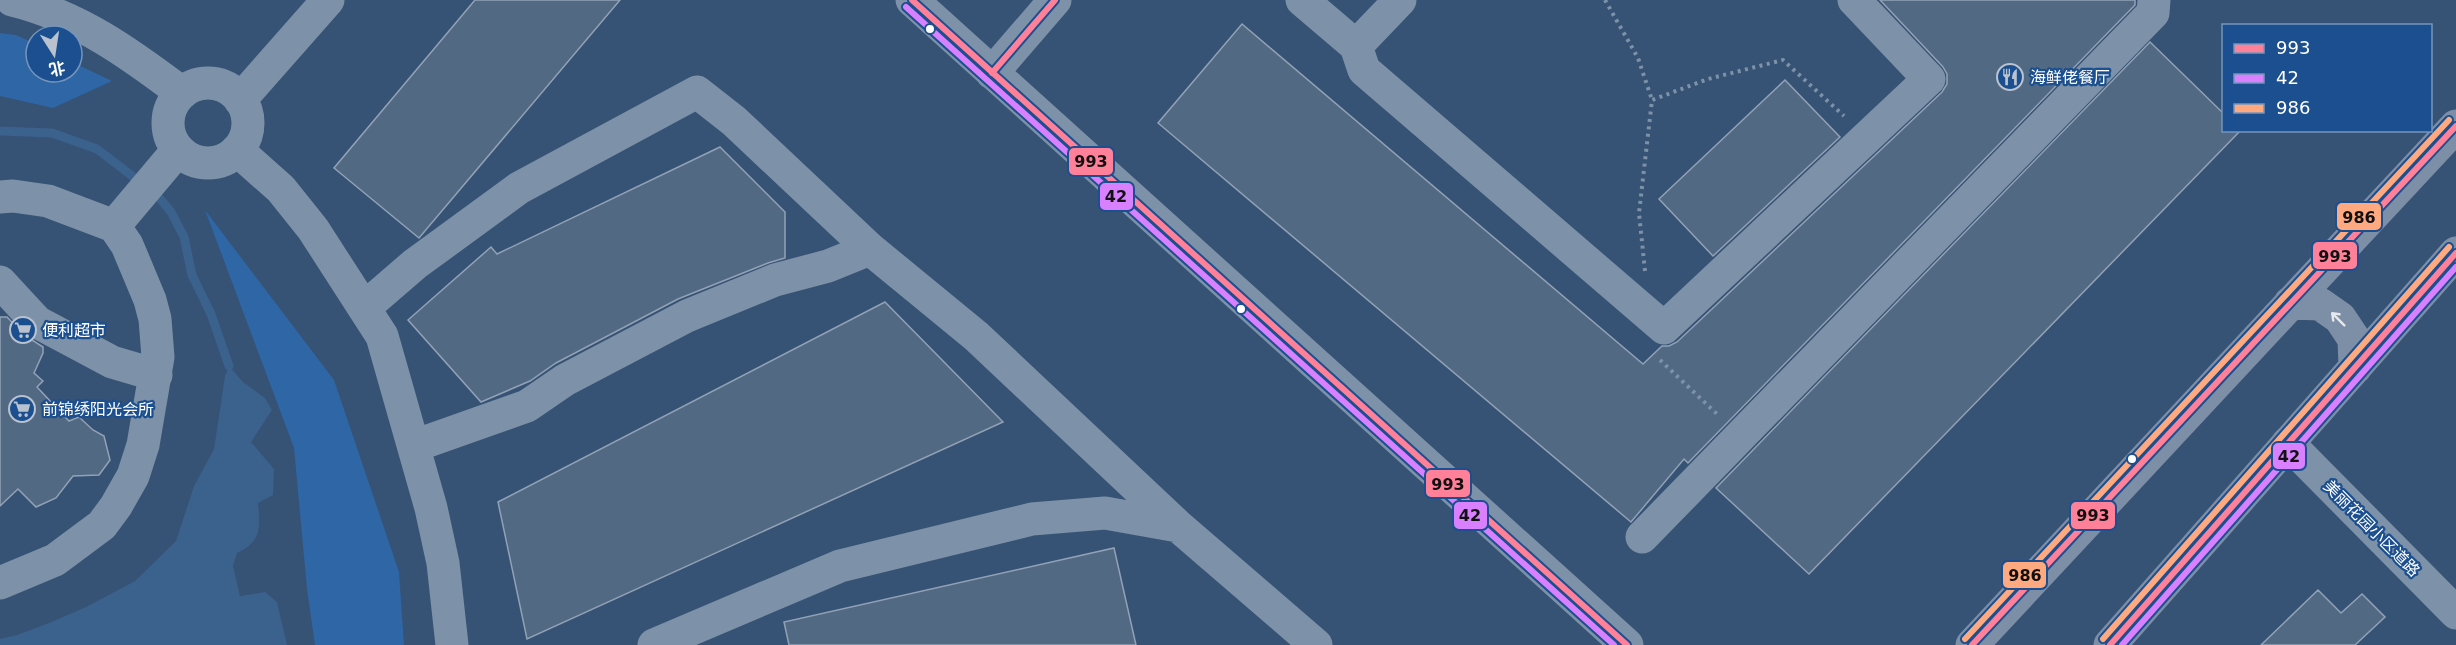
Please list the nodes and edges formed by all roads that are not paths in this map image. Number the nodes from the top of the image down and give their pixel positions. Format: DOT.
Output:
graph roads {
  1 [pos="328,0"];
  2 [pos="912,0"];
  3 [pos="1055,0"];
  4 [pos="1302,0"];
  5 [pos="1400,0"];
  6 [pos="1854,0"];
  7 [pos="2154,0"];
  8 [pos="32,2"];
  9 [pos="1356,46"];
  10 [pos="992,73"];
  11 [pos="182,93"];
  12 [pos="240,100"];
  13 [pos="2456,126"];
  14 [pos="178,150"];
  15 [pos="237,150"];
  16 [pos="0,197"];
  17 [pos="114,226"];
  18 [pos="870,249"];
  19 [pos="2456,253"];
  20 [pos="0,282"];
  21 [pos="2290,303"];
  22 [pos="364,308"];
  23 [pos="2355,368"];
  24 [pos="156,375"];
  25 [pos="2288,443"];
  26 [pos="414,446"];
  27 [pos="1178,526"];
  28 [pos="1642,537"];
  29 [pos="0,583"];
  30 [pos="2456,613"];
  31 [pos="452,645"];
  32 [pos="654,645"];
  33 [pos="1316,645"];
  34 [pos="1627,645"];
  35 [pos="1972,645"];
  36 [pos="2110,645"];
  1 -- 12 [label="street"];
  2 -- 10 [label="street"];
  3 -- 10 [label="street"];
  4 -- 9 [label="street"];
  5 -- 9 [label="street"];
  6 -- 9 [label="street"];
  7 -- 28 [label="street"];
  8 -- 11 [label="street"];
  10 -- 34 [label="street"];
  11 -- 12 [label="street"];
  11 -- 14 [label="street"];
  12 -- 15 [label="street"];
  13 -- 21 [label="main road"];
  14 -- 15 [label="street"];
  14 -- 17 [label="street"];
  15 -- 22 [label="street"];
  16 -- 17 [label="street"];
  17 -- 24 [label="street"];
  18 -- 22 [label="street"];
  18 -- 26 [label="street"];
  18 -- 27 [label="street"];
  19 -- 23 [label="main road"];
  20 -- 24 [label="street"];
  23 -- 21 [label="main road, one-way"];
  21 -- 35 [label="main road"];
  22 -- 26 [label="street"];
  23 -- 25 [label="main road"];
  24 -- 29 [label="street"];
  25 -- 30 [label="street, 美丽花园小区道路"];
  25 -- 36 [label="main road"];
  26 -- 31 [label="street"];
  27 -- 32 [label="street"];
  27 -- 33 [label="street"];
}
